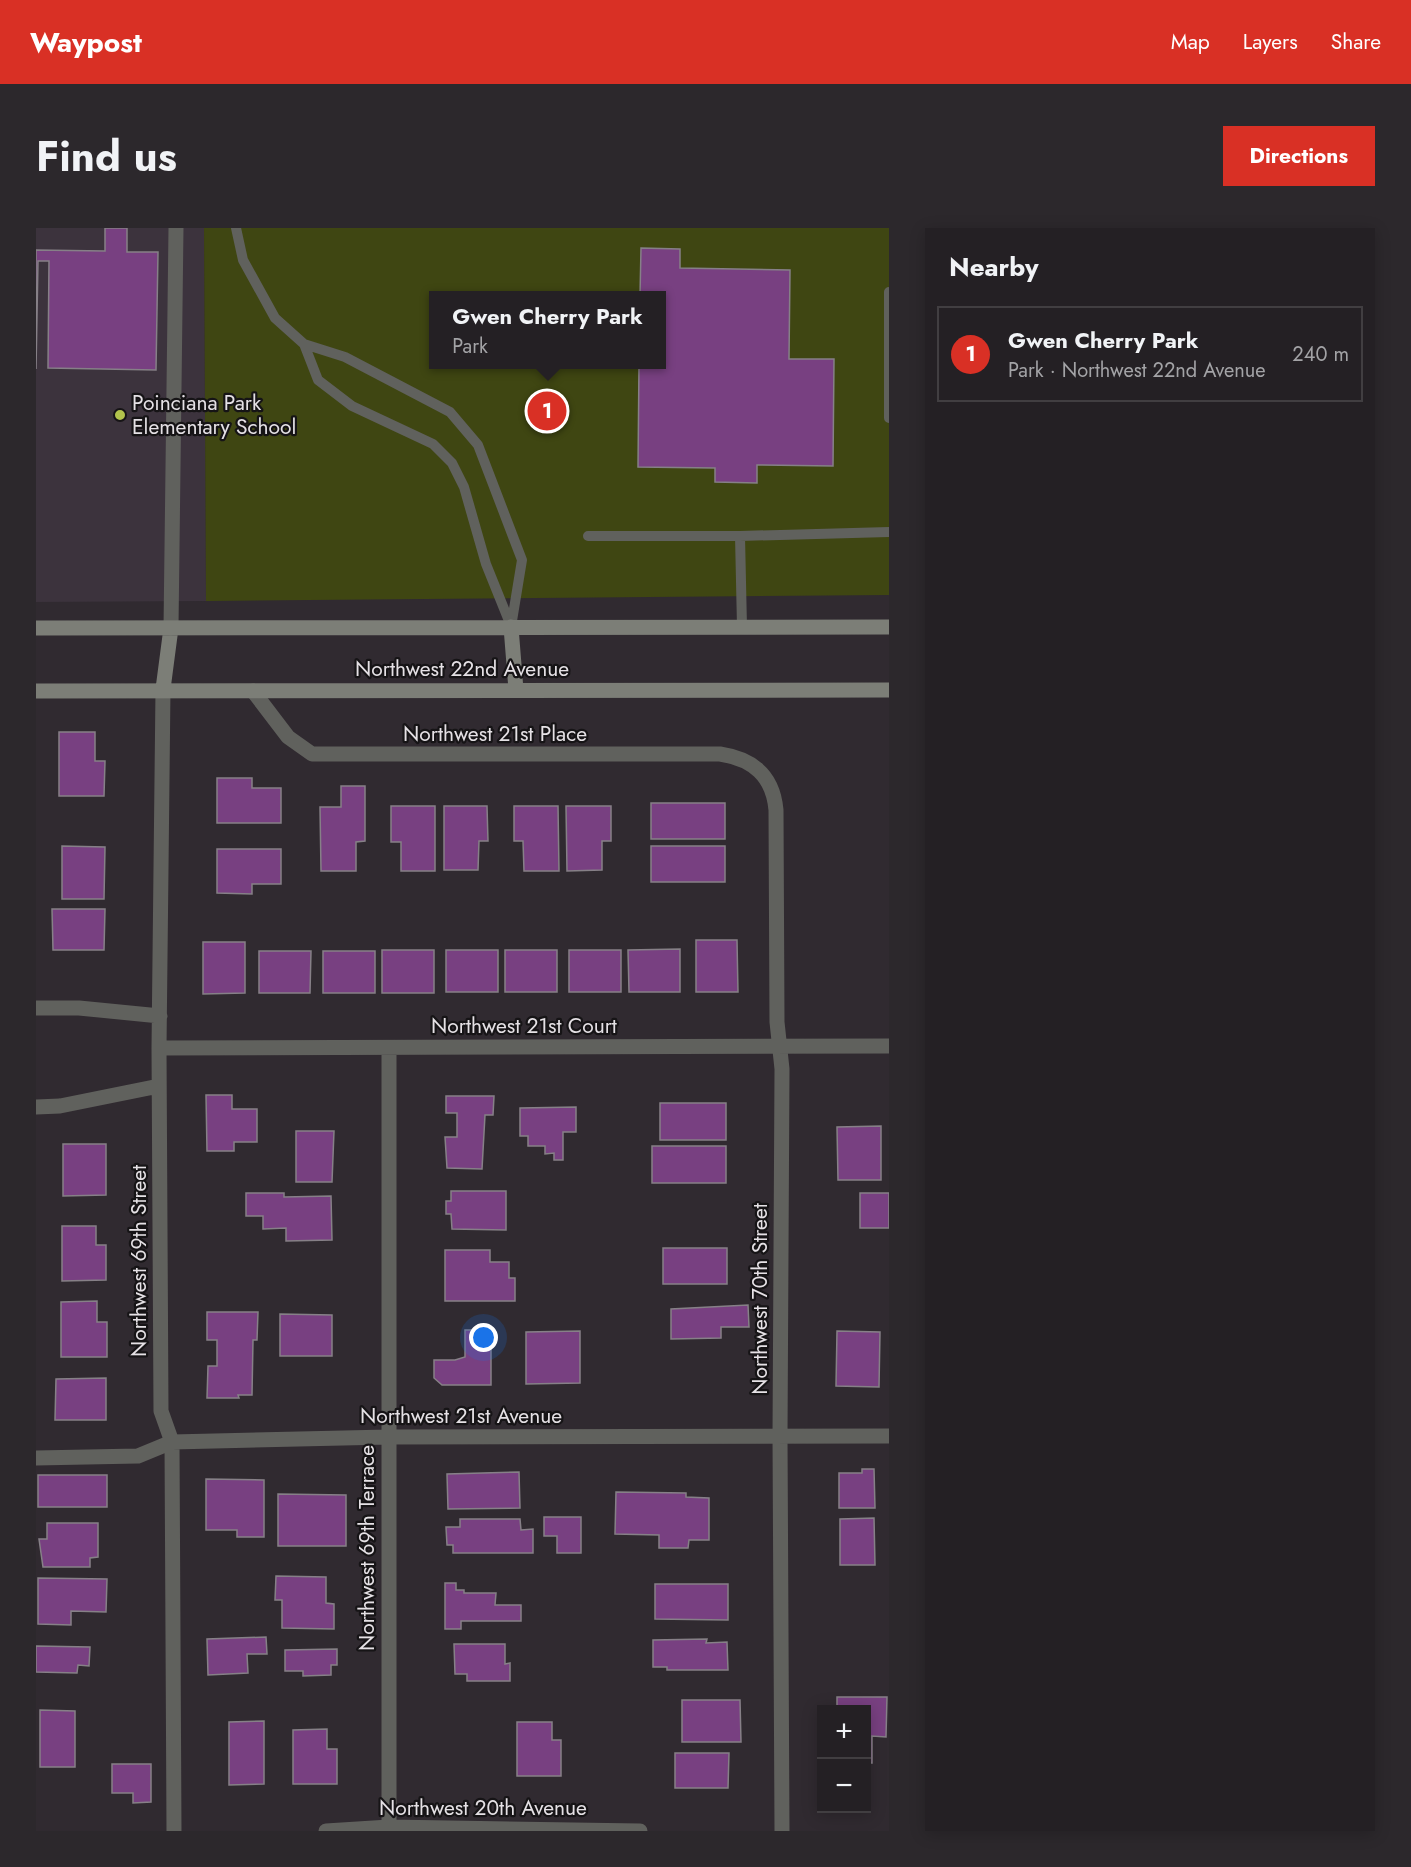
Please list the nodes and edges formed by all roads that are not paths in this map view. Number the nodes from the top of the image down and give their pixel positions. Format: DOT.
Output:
graph roads {
  1 [pos="176,228"];
  2 [pos="236,228"];
  3 [pos="889,292"];
  4 [pos="304,344"];
  5 [pos="889,418"];
  6 [pos="889,532"];
  7 [pos="740,536"];
  8 [pos="588,537"];
  9 [pos="511,627"];
  10 [pos="741,627"];
  11 [pos="889,627"];
  12 [pos="36,628"];
  13 [pos="171,628"];
  14 [pos="163,689"];
  15 [pos="516,690"];
  16 [pos="889,690"];
  17 [pos="36,691"];
  18 [pos="253,691"];
  19 [pos="762,771"];
  20 [pos="36,1008"];
  21 [pos="160,1016"];
  22 [pos="779,1046"];
  23 [pos="889,1046"];
  24 [pos="159,1048"];
  25 [pos="389,1048"];
  26 [pos="159,1086"];
  27 [pos="36,1107"];
  28 [pos="780,1436"];
  29 [pos="889,1436"];
  30 [pos="388,1437"];
  31 [pos="172,1442"];
  32 [pos="36,1458"];
  33 [pos="389,1829"];
  34 [pos="174,1831"];
  35 [pos="326,1831"];
  36 [pos="640,1831"];
  37 [pos="782,1831"];
  1 -- 13 [label="street"];
  2 -- 4 [label="lane"];
  3 -- 5 [label="lane"];
  4 -- 9 [label="lane"];
  4 -- 9 [label="lane"];
  6 -- 7 [label="lane"];
  7 -- 8 [label="lane"];
  7 -- 10 [label="lane"];
  9 -- 10 [label="main road, Northwest 22nd Avenue"];
  9 -- 13 [label="main road, Northwest 22nd Avenue"];
  9 -- 15 [label="main road"];
  10 -- 11 [label="main road, Northwest 22nd Avenue"];
  12 -- 13 [label="main road, Northwest 22nd Avenue"];
  13 -- 14 [label="main road"];
  14 -- 17 [label="main road, Northwest 22nd Avenue"];
  14 -- 18 [label="main road, Northwest 22nd Avenue"];
  14 -- 21 [label="street, Northwest 69th Street"];
  15 -- 16 [label="main road, Northwest 22nd Avenue"];
  15 -- 18 [label="main road, Northwest 22nd Avenue"];
  18 -- 19 [label="street, Northwest 21st Place"];
  19 -- 22 [label="street, Northwest 70th Street"];
  20 -- 21 [label="street"];
  21 -- 24 [label="street, Northwest 69th Street"];
  22 -- 23 [label="street, Northwest 21st Court"];
  22 -- 25 [label="street, Northwest 21st Court"];
  22 -- 28 [label="street, Northwest 70th Street"];
  24 -- 25 [label="street, Northwest 21st Court"];
  24 -- 26 [label="street, Northwest 69th Street"];
  25 -- 30 [label="street, Northwest 69th Terrace"];
  26 -- 27 [label="street"];
  26 -- 31 [label="street, Northwest 69th Street"];
  28 -- 29 [label="street, Northwest 21st Avenue"];
  28 -- 30 [label="street, Northwest 21st Avenue"];
  28 -- 37 [label="street, Northwest 70th Street"];
  30 -- 31 [label="street, Northwest 21st Avenue"];
  30 -- 33 [label="street, Northwest 69th Terrace"];
  31 -- 32 [label="street, Northwest 21st Avenue"];
  31 -- 34 [label="street, Northwest 69th Street"];
  33 -- 35 [label="street, Northwest 20th Avenue"];
  33 -- 36 [label="street, Northwest 20th Avenue"];
}
